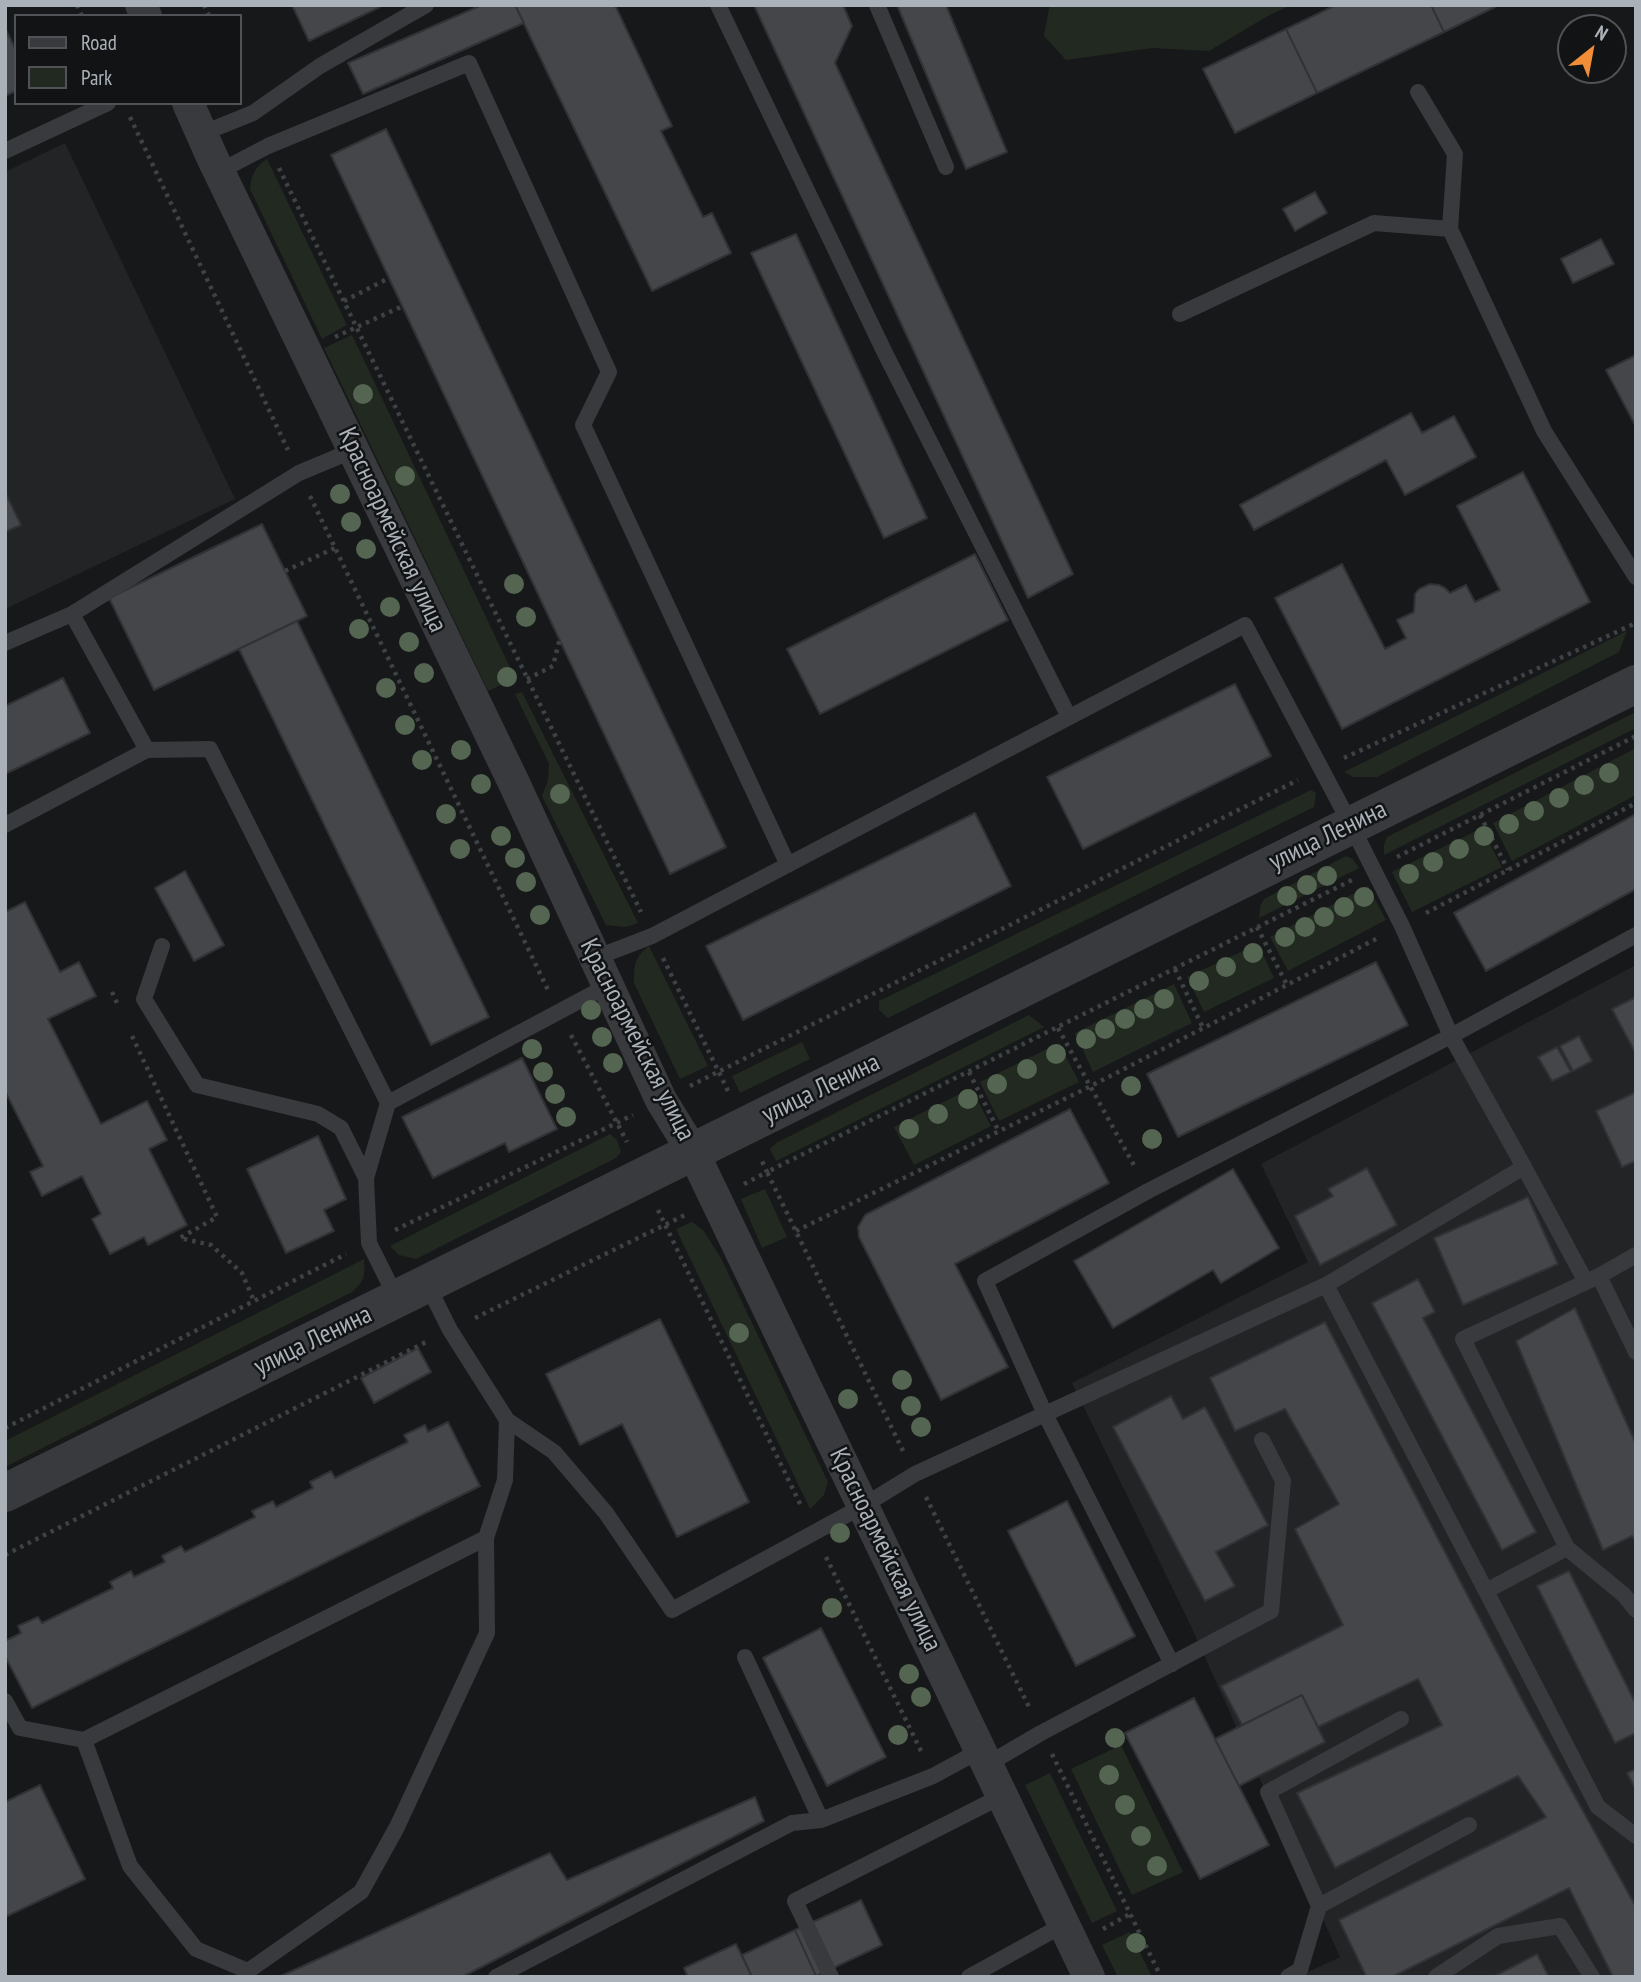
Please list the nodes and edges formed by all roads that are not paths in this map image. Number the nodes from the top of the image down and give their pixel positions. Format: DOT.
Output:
graph roads {
  1 [pos="426,5"];
  2 [pos="718,5"];
  3 [pos="877,5"];
  4 [pos="1418,92"];
  5 [pos="104,105"];
  6 [pos="189,105"];
  7 [pos="201,134"];
  8 [pos="5,151"];
  9 [pos="946,167"];
  10 [pos="220,171"];
  11 [pos="1450,229"];
  12 [pos="1180,314"];
  13 [pos="354,450"];
  14 [pos="1636,577"];
  15 [pos="72,614"];
  16 [pos="5,643"];
  17 [pos="1636,684"];
  18 [pos="1069,717"];
  19 [pos="147,750"];
  20 [pos="5,825"];
  21 [pos="1351,825"];
  22 [pos="788,864"];
  23 [pos="1636,935"];
  24 [pos="162,946"];
  25 [pos="602,971"];
  26 [pos="1451,1037"];
  27 [pos="388,1103"];
  28 [pos="693,1152"];
  29 [pos="1524,1167"];
  30 [pos="366,1178"];
  31 [pos="1636,1255"];
  32 [pos="1593,1279"];
  33 [pos="1326,1285"];
  34 [pos="412,1291"];
  35 [pos="1636,1352"];
  36 [pos="1045,1414"];
  37 [pos="507,1420"];
  38 [pos="1262,1440"];
  39 [pos="5,1493"];
  40 [pos="863,1506"];
  41 [pos="486,1538"];
  42 [pos="1567,1548"];
  43 [pos="1486,1591"];
  44 [pos="1636,1610"];
  45 [pos="745,1657"];
  46 [pos="1172,1664"];
  47 [pos="5,1701"];
  48 [pos="1401,1719"];
  49 [pos="84,1741"];
  50 [pos="984,1757"];
  51 [pos="1002,1796"];
  52 [pos="821,1820"];
  53 [pos="1469,1825"];
  54 [pos="1636,1836"];
  55 [pos="1319,1906"];
  56 [pos="1063,1925"];
  57 [pos="496,1977"];
  58 [pos="831,1977"];
  59 [pos="969,1977"];
  60 [pos="1089,1977"];
  61 [pos="1288,1977"];
  62 [pos="1436,1977"];
  63 [pos="1592,1977"];
  1 -- 7 [label="lane"];
  2 -- 18 [label="lane"];
  3 -- 9 [label="lane"];
  4 -- 11 [label="lane"];
  5 -- 8 [label="lane"];
  6 -- 7 [label="street, Красноармейская улица"];
  7 -- 10 [label="street, Красноармейская улица"];
  10 -- 13 [label="street, Красноармейская улица"];
  10 -- 22 [label="lane"];
  11 -- 12 [label="lane"];
  11 -- 14 [label="lane"];
  13 -- 15 [label="lane"];
  13 -- 25 [label="street, Красноармейская улица"];
  15 -- 16 [label="lane"];
  15 -- 19 [label="lane"];
  17 -- 21 [label="street, улица Ленина"];
  18 -- 21 [label="lane"];
  18 -- 22 [label="lane"];
  19 -- 20 [label="lane"];
  19 -- 27 [label="lane"];
  21 -- 26 [label="lane"];
  21 -- 28 [label="street, улица Ленина"];
  22 -- 25 [label="lane"];
  23 -- 26 [label="lane"];
  24 -- 30 [label="lane"];
  25 -- 27 [label="lane"];
  25 -- 28 [label="street, Красноармейская улица"];
  26 -- 29 [label="lane"];
  26 -- 36 [label="lane"];
  27 -- 30 [label="lane"];
  28 -- 34 [label="street, улица Ленина"];
  28 -- 40 [label="street, Красноармейская улица"];
  29 -- 32 [label="lane"];
  29 -- 33 [label="lane"];
  30 -- 34 [label="lane"];
  31 -- 32 [label="lane"];
  32 -- 35 [label="lane"];
  32 -- 42 [label="lane"];
  33 -- 36 [label="lane"];
  33 -- 43 [label="lane"];
  34 -- 37 [label="lane"];
  34 -- 39 [label="street, улица Ленина"];
  36 -- 40 [label="lane"];
  36 -- 46 [label="lane"];
  37 -- 40 [label="lane"];
  37 -- 41 [label="lane"];
  38 -- 46 [label="lane"];
  40 -- 50 [label="street, Красноармейская улица"];
  41 -- 49 [label="lane"];
  41 -- 49 [label="lane"];
  42 -- 43 [label="lane"];
  42 -- 44 [label="lane"];
  43 -- 54 [label="lane"];
  45 -- 52 [label="lane"];
  46 -- 50 [label="lane"];
  47 -- 49 [label="lane"];
  48 -- 55 [label="lane"];
  50 -- 51 [label="street, Красноармейская улица"];
  50 -- 52 [label="lane"];
  51 -- 56 [label="street, Красноармейская улица"];
  51 -- 58 [label="lane"];
  52 -- 57 [label="lane"];
  53 -- 55 [label="lane"];
  55 -- 61 [label="lane"];
  56 -- 59 [label="lane"];
  56 -- 60 [label="street, Красноармейская улица"];
  62 -- 63 [label="lane"];
}
